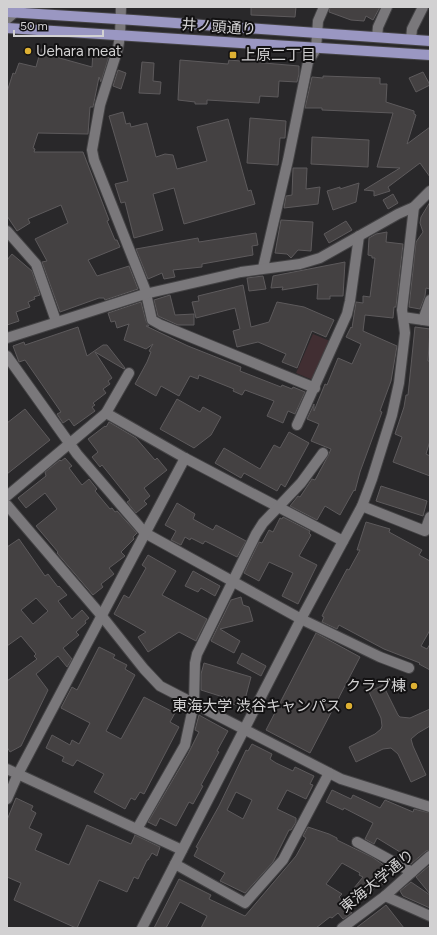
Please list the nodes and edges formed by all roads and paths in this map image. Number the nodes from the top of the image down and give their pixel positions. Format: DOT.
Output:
graph roads {
  1 [pos="121,7"];
  2 [pos="324,7"];
  3 [pos="387,7"];
  4 [pos="423,7"];
  5 [pos="12,13"];
  6 [pos="121,19"];
  7 [pos="7,28"];
  8 [pos="317,33"];
  9 [pos="120,36"];
  10 [pos="377,37"];
  11 [pos="411,40"];
  12 [pos="430,41"];
  13 [pos="316,48"];
  14 [pos="430,55"];
  15 [pos="430,191"];
  16 [pos="414,207"];
  17 [pos="7,231"];
  18 [pos="359,236"];
  19 [pos="263,268"];
  20 [pos="145,294"];
  21 [pos="430,300"];
  22 [pos="403,317"];
  23 [pos="56,321"];
  24 [pos="427,321"];
  25 [pos="7,338"];
  26 [pos="7,356"];
  27 [pos="129,373"];
  28 [pos="315,388"];
  29 [pos="106,413"];
  30 [pos="297,425"];
  31 [pos="70,444"];
  32 [pos="323,453"];
  33 [pos="185,458"];
  34 [pos="7,496"];
  35 [pos="7,505"];
  36 [pos="362,506"];
  37 [pos="278,508"];
  38 [pos="430,517"];
  39 [pos="145,533"];
  40 [pos="343,541"];
  41 [pos="233,582"];
  42 [pos="101,615"];
  43 [pos="301,619"];
  44 [pos="409,668"];
  45 [pos="194,703"];
  46 [pos="245,729"];
  47 [pos="7,762"];
  48 [pos="7,770"];
  49 [pos="329,773"];
  50 [pos="18,774"];
  51 [pos="7,799"];
  52 [pos="430,807"];
  53 [pos="137,829"];
  54 [pos="357,842"];
  55 [pos="182,850"];
  56 [pos="430,856"];
  57 [pos="175,864"];
  58 [pos="412,872"];
  59 [pos="385,896"];
  60 [pos="430,916"];
  61 [pos="142,928"];
  62 [pos="342,928"];
  1 -- 6 [label="street"];
  2 -- 8 [label="street"];
  3 -- 10 [label="street"];
  4 -- 11 [label="street"];
  5 -- 6 [label="main road, 井ノ頭通り"];
  6 -- 8 [label="main road, 井ノ頭通り"];
  6 -- 9 [label="street"];
  7 -- 9 [label="main road, 井ノ頭通り"];
  8 -- 10 [label="main road, 井ノ頭通り"];
  8 -- 13 [label="street"];
  9 -- 13 [label="main road, 井ノ頭通り"];
  9 -- 20 [label="street"];
  10 -- 11 [label="main road, 井ノ頭通り"];
  11 -- 12 [label="main road, 井ノ頭通り"];
  13 -- 14 [label="main road, 井ノ頭通り"];
  13 -- 19 [label="street"];
  15 -- 16 [label="street"];
  16 -- 18 [label="street"];
  16 -- 22 [label="street"];
  17 -- 23 [label="street"];
  18 -- 19 [label="street"];
  18 -- 28 [label="street"];
  19 -- 20 [label="street"];
  20 -- 23 [label="street"];
  20 -- 28 [label="street"];
  21 -- 24 [label="street"];
  22 -- 24 [label="street"];
  22 -- 36 [label="street"];
  23 -- 25 [label="street"];
  26 -- 31 [label="street"];
  27 -- 29 [label="street"];
  28 -- 30 [label="street"];
  29 -- 31 [label="street"];
  29 -- 33 [label="street"];
  31 -- 34 [label="street"];
  31 -- 39 [label="street"];
  32 -- 37 [label="street"];
  33 -- 37 [label="street"];
  33 -- 39 [label="street"];
  35 -- 42 [label="street"];
  36 -- 38 [label="street"];
  36 -- 40 [label="street"];
  37 -- 40 [label="street"];
  37 -- 41 [label="street"];
  39 -- 41 [label="street"];
  39 -- 42 [label="street"];
  40 -- 43 [label="street"];
  41 -- 43 [label="street"];
  41 -- 45 [label="street"];
  42 -- 45 [label="street"];
  42 -- 50 [label="street"];
  43 -- 44 [label="street"];
  43 -- 46 [label="street"];
  45 -- 46 [label="street"];
  45 -- 53 [label="street"];
  46 -- 49 [label="street"];
  46 -- 55 [label="street"];
  47 -- 50 [label="street"];
  48 -- 50 [label="street"];
  49 -- 52 [label="street"];
  49 -- 57 [label="street"];
  50 -- 51 [label="street"];
  50 -- 53 [label="street"];
  53 -- 55 [label="street"];
  54 -- 58 [label="street"];
  55 -- 57 [label="street"];
  56 -- 58 [label="street, 東海大学通り"];
  57 -- 61 [label="street"];
  58 -- 59 [label="street, 東海大学通り"];
  59 -- 60 [label="street"];
  59 -- 62 [label="street, 東海大学通り"];
}
